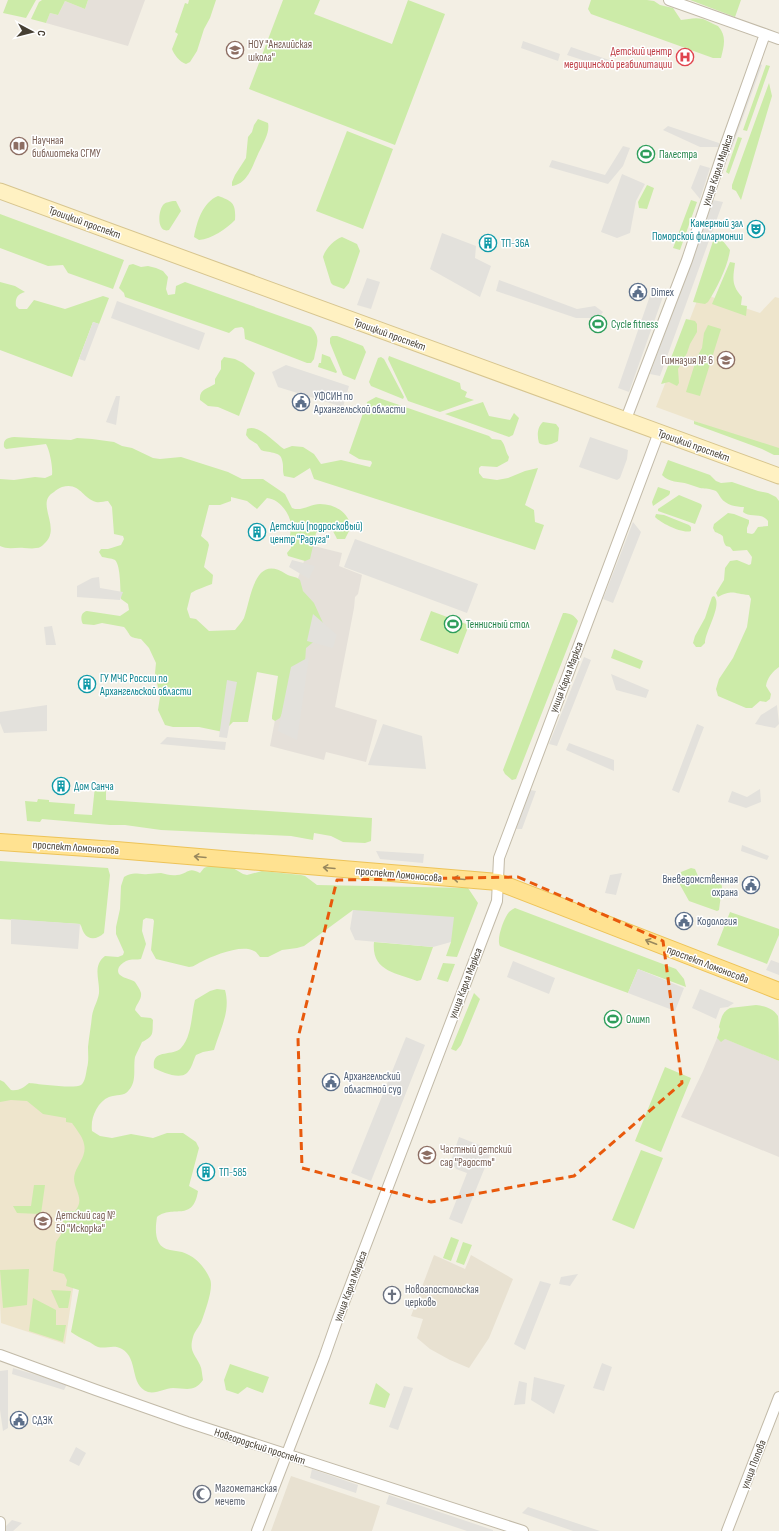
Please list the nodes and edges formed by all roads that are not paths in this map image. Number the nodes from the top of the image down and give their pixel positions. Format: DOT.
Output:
graph roads {
  1 [pos="669,0"];
  2 [pos="765,34"];
  3 [pos="779,39"];
  4 [pos="0,191"];
  5 [pos="626,419"];
  6 [pos="659,432"];
  7 [pos="779,476"];
  8 [pos="0,842"];
  9 [pos="498,882"];
  10 [pos="779,991"];
  11 [pos="0,1355"];
  12 [pos="779,1397"];
  13 [pos="286,1454"];
  14 [pos="0,1522"];
  15 [pos="0,1531"];
  16 [pos="257,1531"];
  17 [pos="523,1531"];
  18 [pos="727,1531"];
  1 -- 2 [label="street"];
  2 -- 3 [label="street"];
  2 -- 5 [label="street, улица Карла Маркса"];
  4 -- 5 [label="main road, Троицкий проспект"];
  5 -- 6 [label="main road, Троицкий проспект"];
  6 -- 7 [label="main road, Троицкий проспект"];
  6 -- 9 [label="street, улица Карла Маркса"];
  9 -- 8 [label="main road, проспект Ломоносова, one-way"];
  10 -- 9 [label="main road, проспект Ломоносова, one-way"];
  9 -- 13 [label="street, улица Карла Маркса"];
  11 -- 13 [label="street, Новгородский проспект"];
  12 -- 18 [label="street, улица Попова"];
  13 -- 16 [label="street, улица Карла Маркса"];
  13 -- 17 [label="street, Новгородский проспект"];
  14 -- 15 [label="street"];
}
